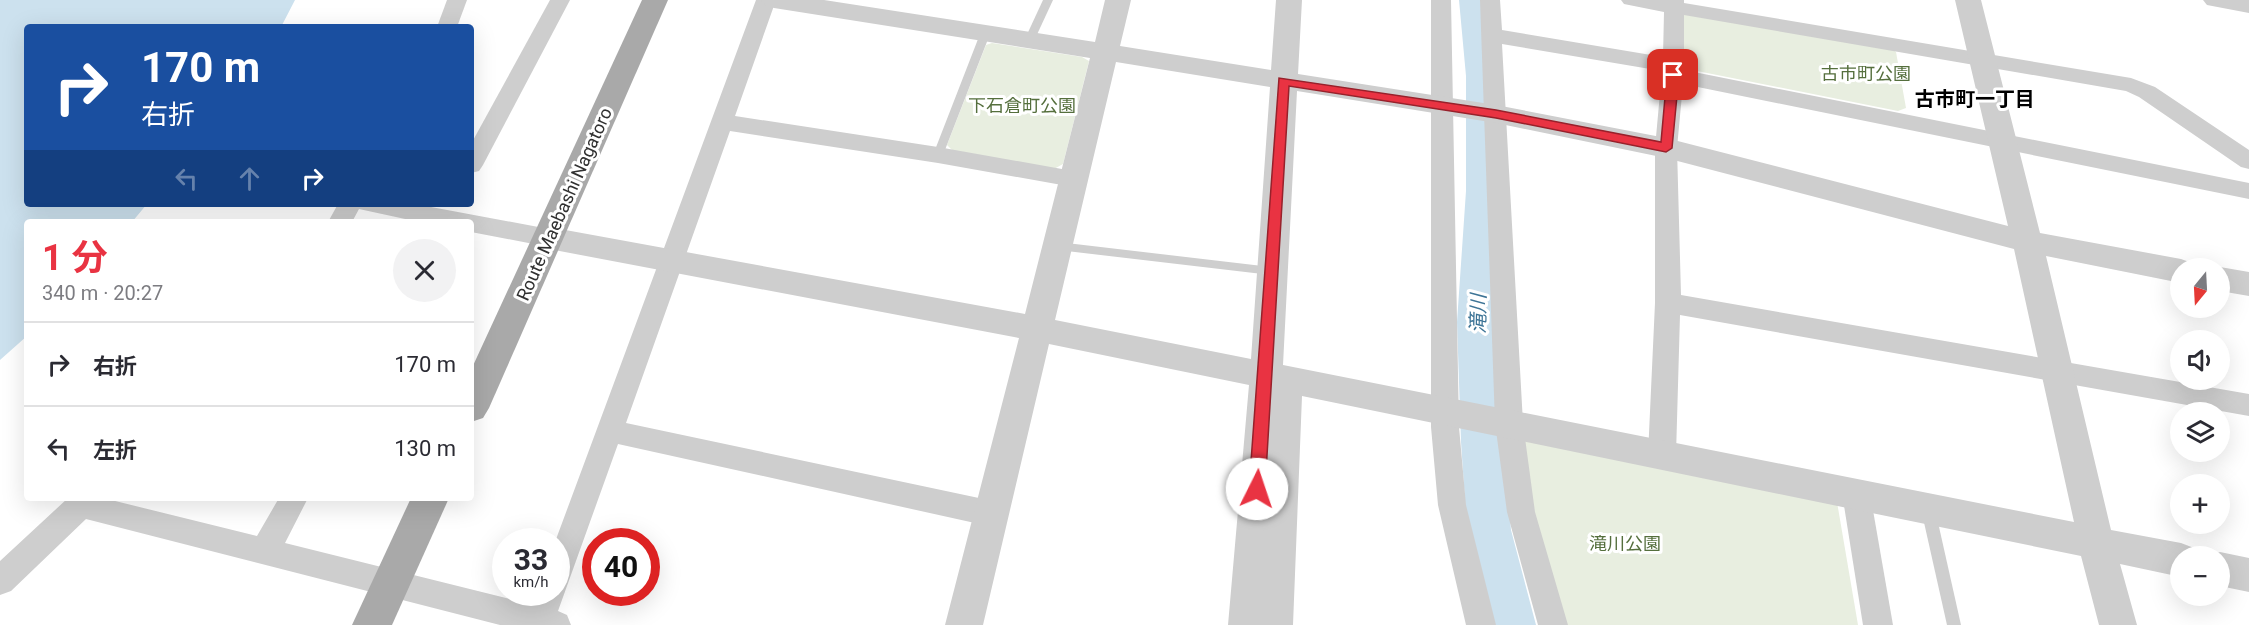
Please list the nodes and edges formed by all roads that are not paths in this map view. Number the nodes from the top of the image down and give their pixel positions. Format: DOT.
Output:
graph roads {
  1 [pos="457,0"];
  2 [pos="560,0"];
  3 [pos="655,0"];
  4 [pos="766,0"];
  5 [pos="774,0"];
  6 [pos="1048,0"];
  7 [pos="1118,0"];
  8 [pos="1289,0"];
  9 [pos="1306,0"];
  10 [pos="1441,0"];
  11 [pos="1490,0"];
  12 [pos="1631,0"];
  13 [pos="1968,0"];
  14 [pos="2216,0"];
  15 [pos="1674,3"];
  16 [pos="2249,5"];
  17 [pos="448,24"];
  18 [pos="985,34"];
  19 [pos="1491,35"];
  20 [pos="1029,41"];
  21 [pos="1105,53"];
  22 [pos="1985,61"];
  23 [pos="1673,71"];
  24 [pos="1292,82"];
  25 [pos="1446,106"];
  26 [pos="1493,113"];
  27 [pos="723,122"];
  28 [pos="2003,142"];
  29 [pos="1666,148"];
  30 [pos="938,155"];
  31 [pos="474,159"];
  32 [pos="2249,161"];
  33 [pos="1073,179"];
  34 [pos="2249,191"];
  35 [pos="391,207"];
  36 [pos="444,214"];
  37 [pos="474,224"];
  38 [pos="549,238"];
  39 [pos="2025,241"];
  40 [pos="1058,246"];
  41 [pos="670,261"];
  42 [pos="2170,269"];
  43 [pos="1273,272"];
  44 [pos="2230,281"];
  45 [pos="2249,284"];
  46 [pos="1668,303"];
  47 [pos="1036,329"];
  48 [pos="2059,373"];
  49 [pos="1276,377"];
  50 [pos="474,401"];
  51 [pos="2249,405"];
  52 [pos="1445,410"];
  53 [pos="1509,423"];
  54 [pos="611,431"];
  55 [pos="1662,454"];
  56 [pos="1856,493"];
  57 [pos="292,501"];
  58 [pos="429,501"];
  59 [pos="85,502"];
  60 [pos="1928,508"];
  61 [pos="993,514"];
  62 [pos="570,541"];
  63 [pos="2096,542"];
  64 [pos="263,551"];
  65 [pos="2170,558"];
  66 [pos="2230,570"];
  67 [pos="2249,575"];
  68 [pos="0,581"];
  69 [pos="391,584"];
  70 [pos="549,606"];
  71 [pos="547,623"];
  72 [pos="372,625"];
  73 [pos="964,625"];
  74 [pos="1246,625"];
  75 [pos="1274,625"];
  76 [pos="1481,625"];
  77 [pos="1553,625"];
  78 [pos="1878,625"];
  79 [pos="1954,625"];
  80 [pos="2118,625"];
  1 -- 17 [label="street"];
  2 -- 31 [label="street"];
  3 -- 38 [label="main road, Route Maebashi Nagatoro"];
  4 -- 27 [label="street"];
  5 -- 18 [label="street"];
  6 -- 20 [label="lane"];
  7 -- 21 [label="street"];
  8 -- 24 [label="street"];
  9 -- 24 [label="street"];
  10 -- 25 [label="street"];
  11 -- 19 [label="street"];
  12 -- 15 [label="street"];
  13 -- 22 [label="street"];
  14 -- 16 [label="street"];
  15 -- 22 [label="street"];
  15 -- 23 [label="street"];
  18 -- 20 [label="street"];
  18 -- 30 [label="lane"];
  19 -- 23 [label="street"];
  19 -- 26 [label="street"];
  20 -- 21 [label="street"];
  21 -- 24 [label="street"];
  21 -- 33 [label="street"];
  22 -- 28 [label="street"];
  22 -- 32 [label="street"];
  23 -- 28 [label="street"];
  23 -- 29 [label="street"];
  24 -- 25 [label="street"];
  24 -- 43 [label="street"];
  24 -- 49 [label="street"];
  25 -- 26 [label="street"];
  25 -- 52 [label="street"];
  26 -- 29 [label="street"];
  26 -- 53 [label="street"];
  27 -- 30 [label="street"];
  27 -- 41 [label="street"];
  28 -- 34 [label="street"];
  28 -- 39 [label="street"];
  29 -- 39 [label="street"];
  29 -- 46 [label="street"];
  30 -- 33 [label="street"];
  33 -- 40 [label="street"];
  35 -- 36 [label="street"];
  37 -- 38 [label="street"];
  38 -- 41 [label="street"];
  38 -- 50 [label="main road, Route Maebashi Nagatoro"];
  39 -- 42 [label="street"];
  39 -- 48 [label="street"];
  40 -- 43 [label="lane"];
  40 -- 47 [label="street"];
  41 -- 47 [label="street"];
  41 -- 54 [label="street"];
  43 -- 49 [label="street"];
  44 -- 45 [label="street"];
  46 -- 48 [label="street"];
  46 -- 55 [label="street"];
  47 -- 49 [label="street"];
  47 -- 61 [label="street"];
  48 -- 51 [label="street"];
  48 -- 63 [label="street"];
  49 -- 52 [label="street"];
  49 -- 74 [label="street"];
  49 -- 75 [label="street"];
  52 -- 53 [label="street"];
  52 -- 76 [label="street"];
  53 -- 55 [label="street"];
  53 -- 77 [label="street"];
  54 -- 61 [label="street"];
  54 -- 62 [label="street"];
  55 -- 56 [label="street"];
  56 -- 60 [label="street"];
  56 -- 78 [label="street"];
  57 -- 64 [label="street"];
  58 -- 69 [label="main road"];
  59 -- 64 [label="street"];
  59 -- 68 [label="street"];
  60 -- 63 [label="street"];
  60 -- 79 [label="lane"];
  61 -- 73 [label="street"];
  63 -- 65 [label="street"];
  63 -- 80 [label="street"];
  64 -- 69 [label="street"];
  66 -- 67 [label="street"];
  69 -- 71 [label="street"];
  69 -- 72 [label="main road"];
  70 -- 71 [label="street"];
}
